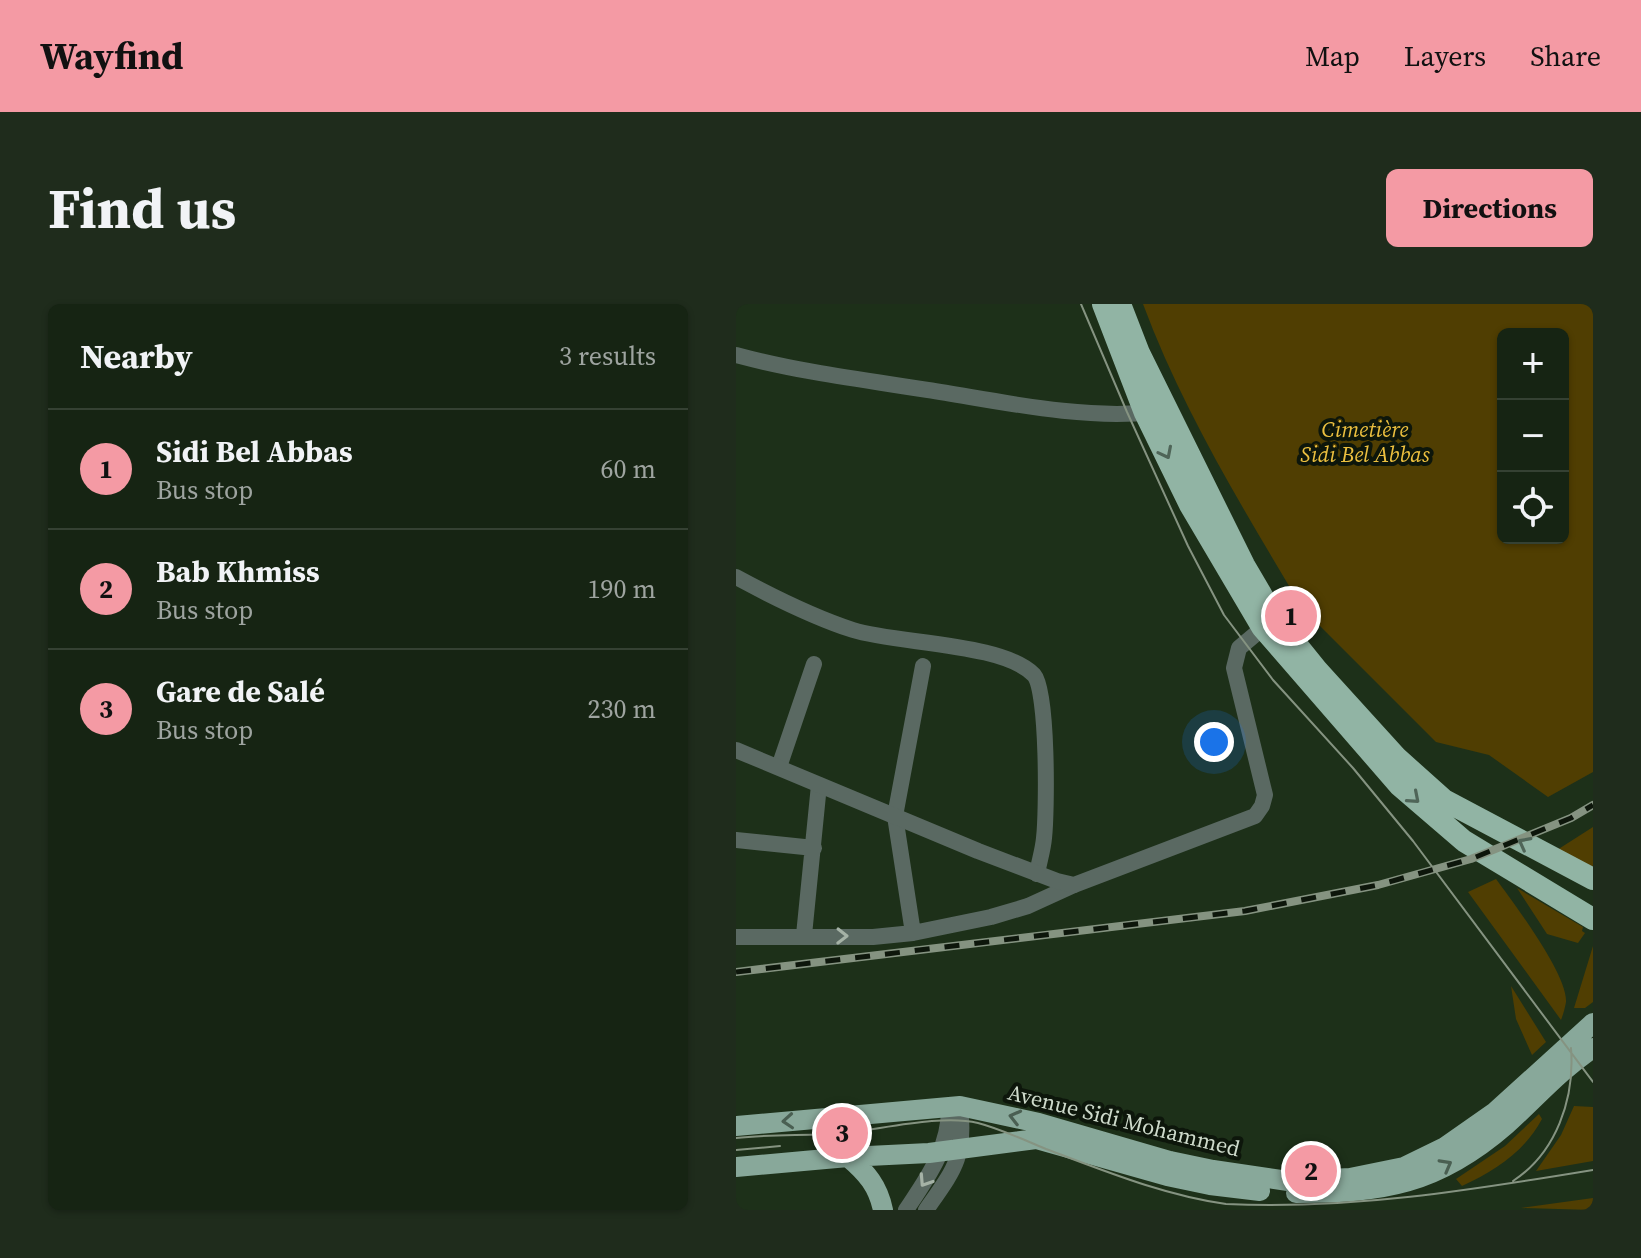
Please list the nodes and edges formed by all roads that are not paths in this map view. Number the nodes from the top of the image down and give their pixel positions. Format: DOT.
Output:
graph roads {
  1 [pos="1103,304"];
  2 [pos="1120,304"];
  3 [pos="736,355"];
  4 [pos="1156,412"];
  5 [pos="736,577"];
  6 [pos="1269,623"];
  7 [pos="814,664"];
  8 [pos="923,666"];
  9 [pos="736,750"];
  10 [pos="779,767"];
  11 [pos="819,785"];
  12 [pos="895,816"];
  13 [pos="736,840"];
  14 [pos="814,848"];
  15 [pos="1037,874"];
  16 [pos="1593,879"];
  17 [pos="1074,885"];
  18 [pos="1593,919"];
  19 [pos="913,933"];
  20 [pos="804,935"];
  21 [pos="736,937"];
  22 [pos="1593,1023"];
  23 [pos="1593,1048"];
  24 [pos="955,1106"];
  25 [pos="736,1126"];
  26 [pos="953,1156"];
  27 [pos="848,1157"];
  28 [pos="736,1167"];
  29 [pos="883,1210"];
  30 [pos="906,1210"];
  31 [pos="926,1210"];
  1 -- 4 [label="highway"];
  2 -- 4 [label="highway"];
  3 -- 4 [label="street"];
  4 -- 6 [label="highway"];
  5 -- 15 [label="street"];
  16 -- 6 [label="highway, one-way"];
  6 -- 17 [label="street"];
  6 -- 18 [label="highway, one-way"];
  7 -- 10 [label="street"];
  8 -- 12 [label="street"];
  9 -- 10 [label="street"];
  10 -- 11 [label="street"];
  11 -- 12 [label="street"];
  11 -- 14 [label="street"];
  12 -- 15 [label="street"];
  12 -- 19 [label="street"];
  13 -- 14 [label="street"];
  14 -- 20 [label="street"];
  15 -- 17 [label="street"];
  17 -- 19 [label="street"];
  20 -- 19 [label="street, one-way"];
  20 -- 21 [label="street"];
  22 -- 24 [label="main road, Avenue Sidi Mohammed, one-way"];
  26 -- 23 [label="main road, Avenue Sidi Mohammed, one-way"];
  24 -- 25 [label="main road, Avenue Sidi Mohammed, one-way"];
  24 -- 26 [label="street"];
  26 -- 27 [label="main road, Avenue Sidi Mohammed"];
  26 -- 30 [label="street, one-way"];
  26 -- 31 [label="street"];
  27 -- 28 [label="main road, Avenue Sidi Mohammed"];
  27 -- 29 [label="main road"];
}
